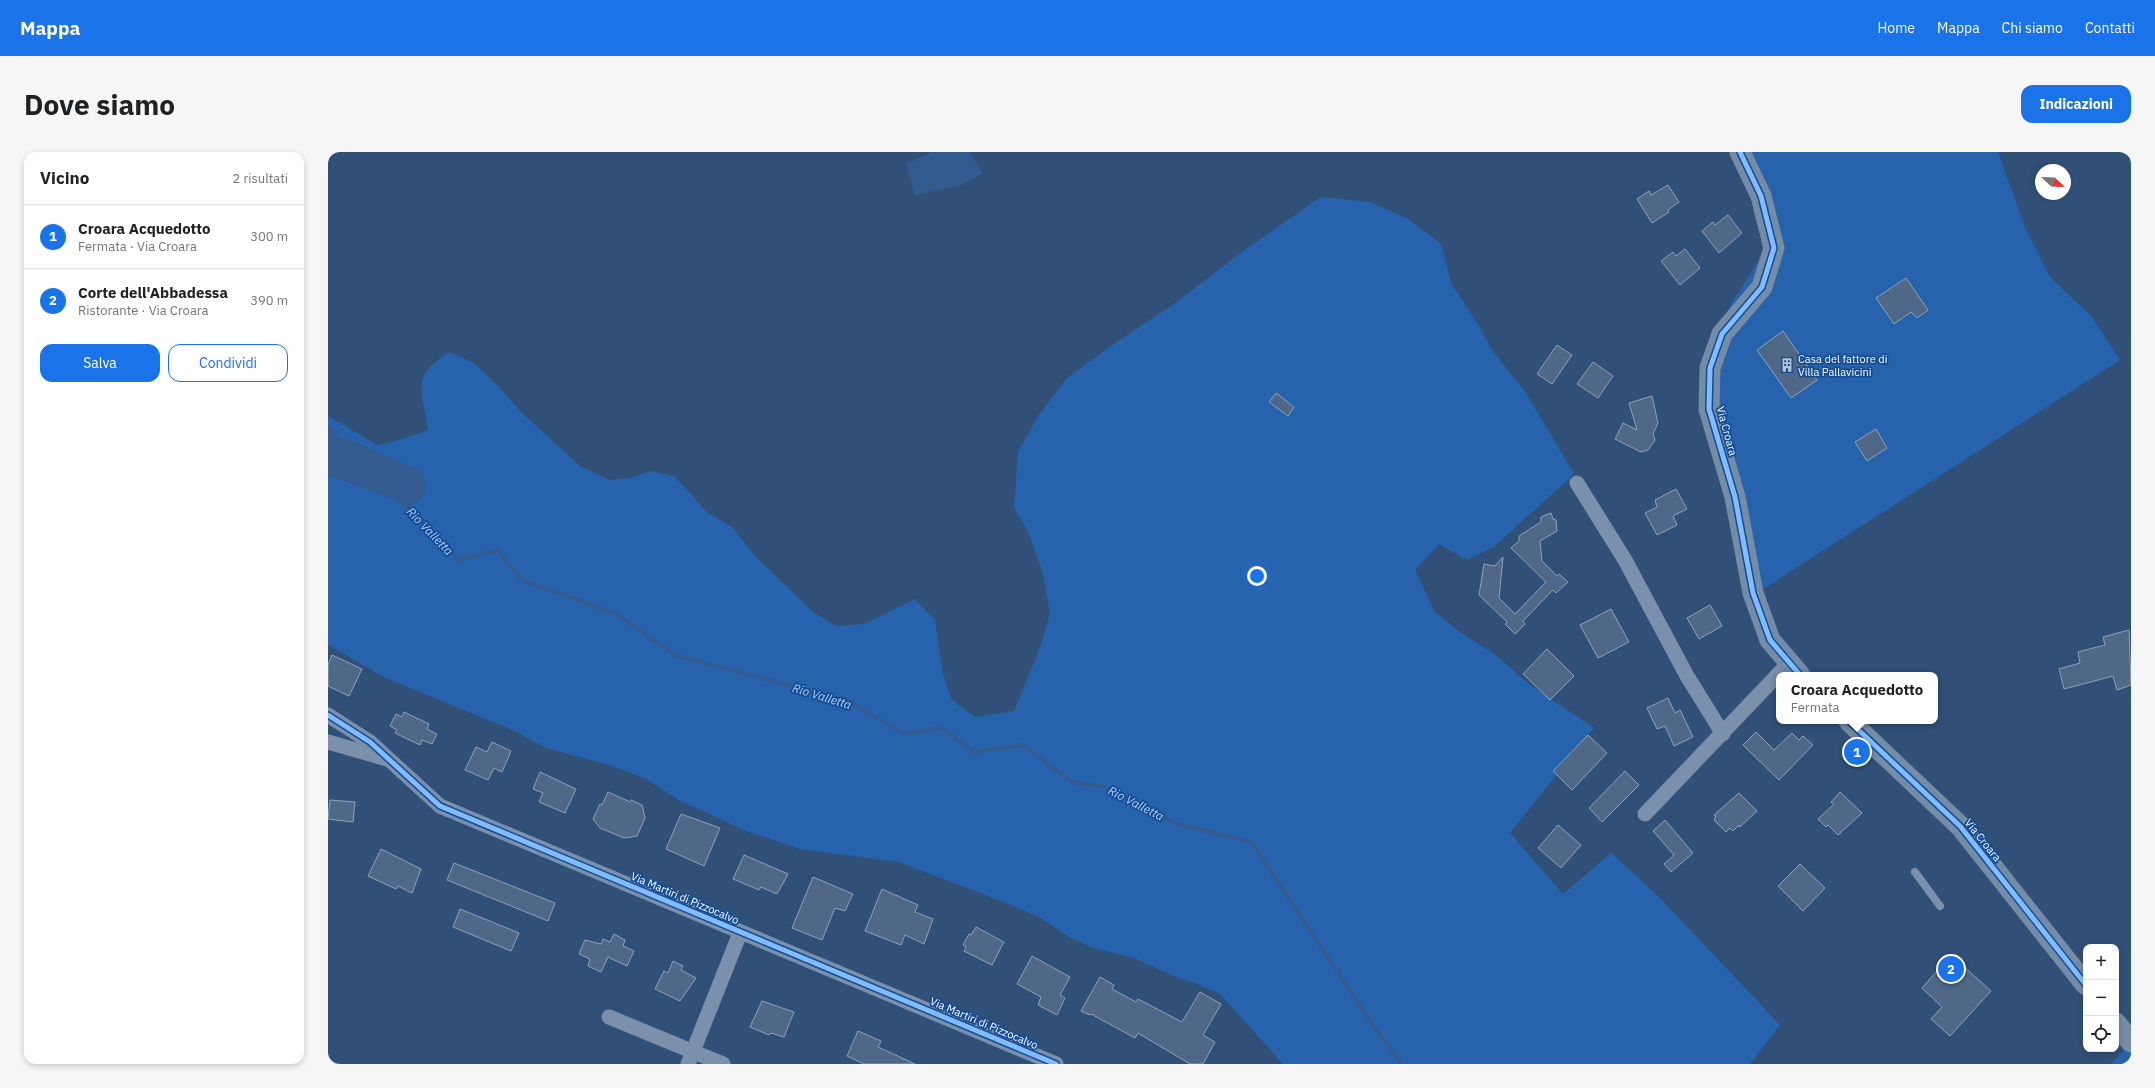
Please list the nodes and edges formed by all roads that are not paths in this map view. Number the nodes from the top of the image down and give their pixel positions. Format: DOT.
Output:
graph roads {
  1 [pos="1740,152"];
  2 [pos="1577,483"];
  3 [pos="1795,669"];
  4 [pos="1776,686"];
  5 [pos="328,714"];
  6 [pos="1852,724"];
  7 [pos="1723,734"];
  8 [pos="328,742"];
  9 [pos="390,760"];
  10 [pos="1645,814"];
  11 [pos="1915,872"];
  12 [pos="1940,906"];
  13 [pos="740,933"];
  14 [pos="2083,981"];
  15 [pos="608,1017"];
  16 [pos="2119,1027"];
  17 [pos="2131,1042"];
  18 [pos="690,1057"];
  19 [pos="723,1064"];
  20 [pos="1056,1064"];
  1 -- 3 [label="street, Via Croara"];
  2 -- 7 [label="street"];
  4 -- 7 [label="street, Via Croara"];
  5 -- 9 [label="street, Via Martiri di Pizzocalvo"];
  6 -- 14 [label="street, Via Croara"];
  7 -- 10 [label="street, Via Croara"];
  8 -- 9 [label="street, Via Martiri di Pizzocalvo"];
  9 -- 13 [label="street, Via Martiri di Pizzocalvo"];
  11 -- 12 [label="lane"];
  13 -- 18 [label="street, Via Martiri di Pizzocalvo"];
  13 -- 20 [label="street, Via Martiri di Pizzocalvo"];
  15 -- 18 [label="street"];
  16 -- 17 [label="street"];
  18 -- 19 [label="street"];
}
